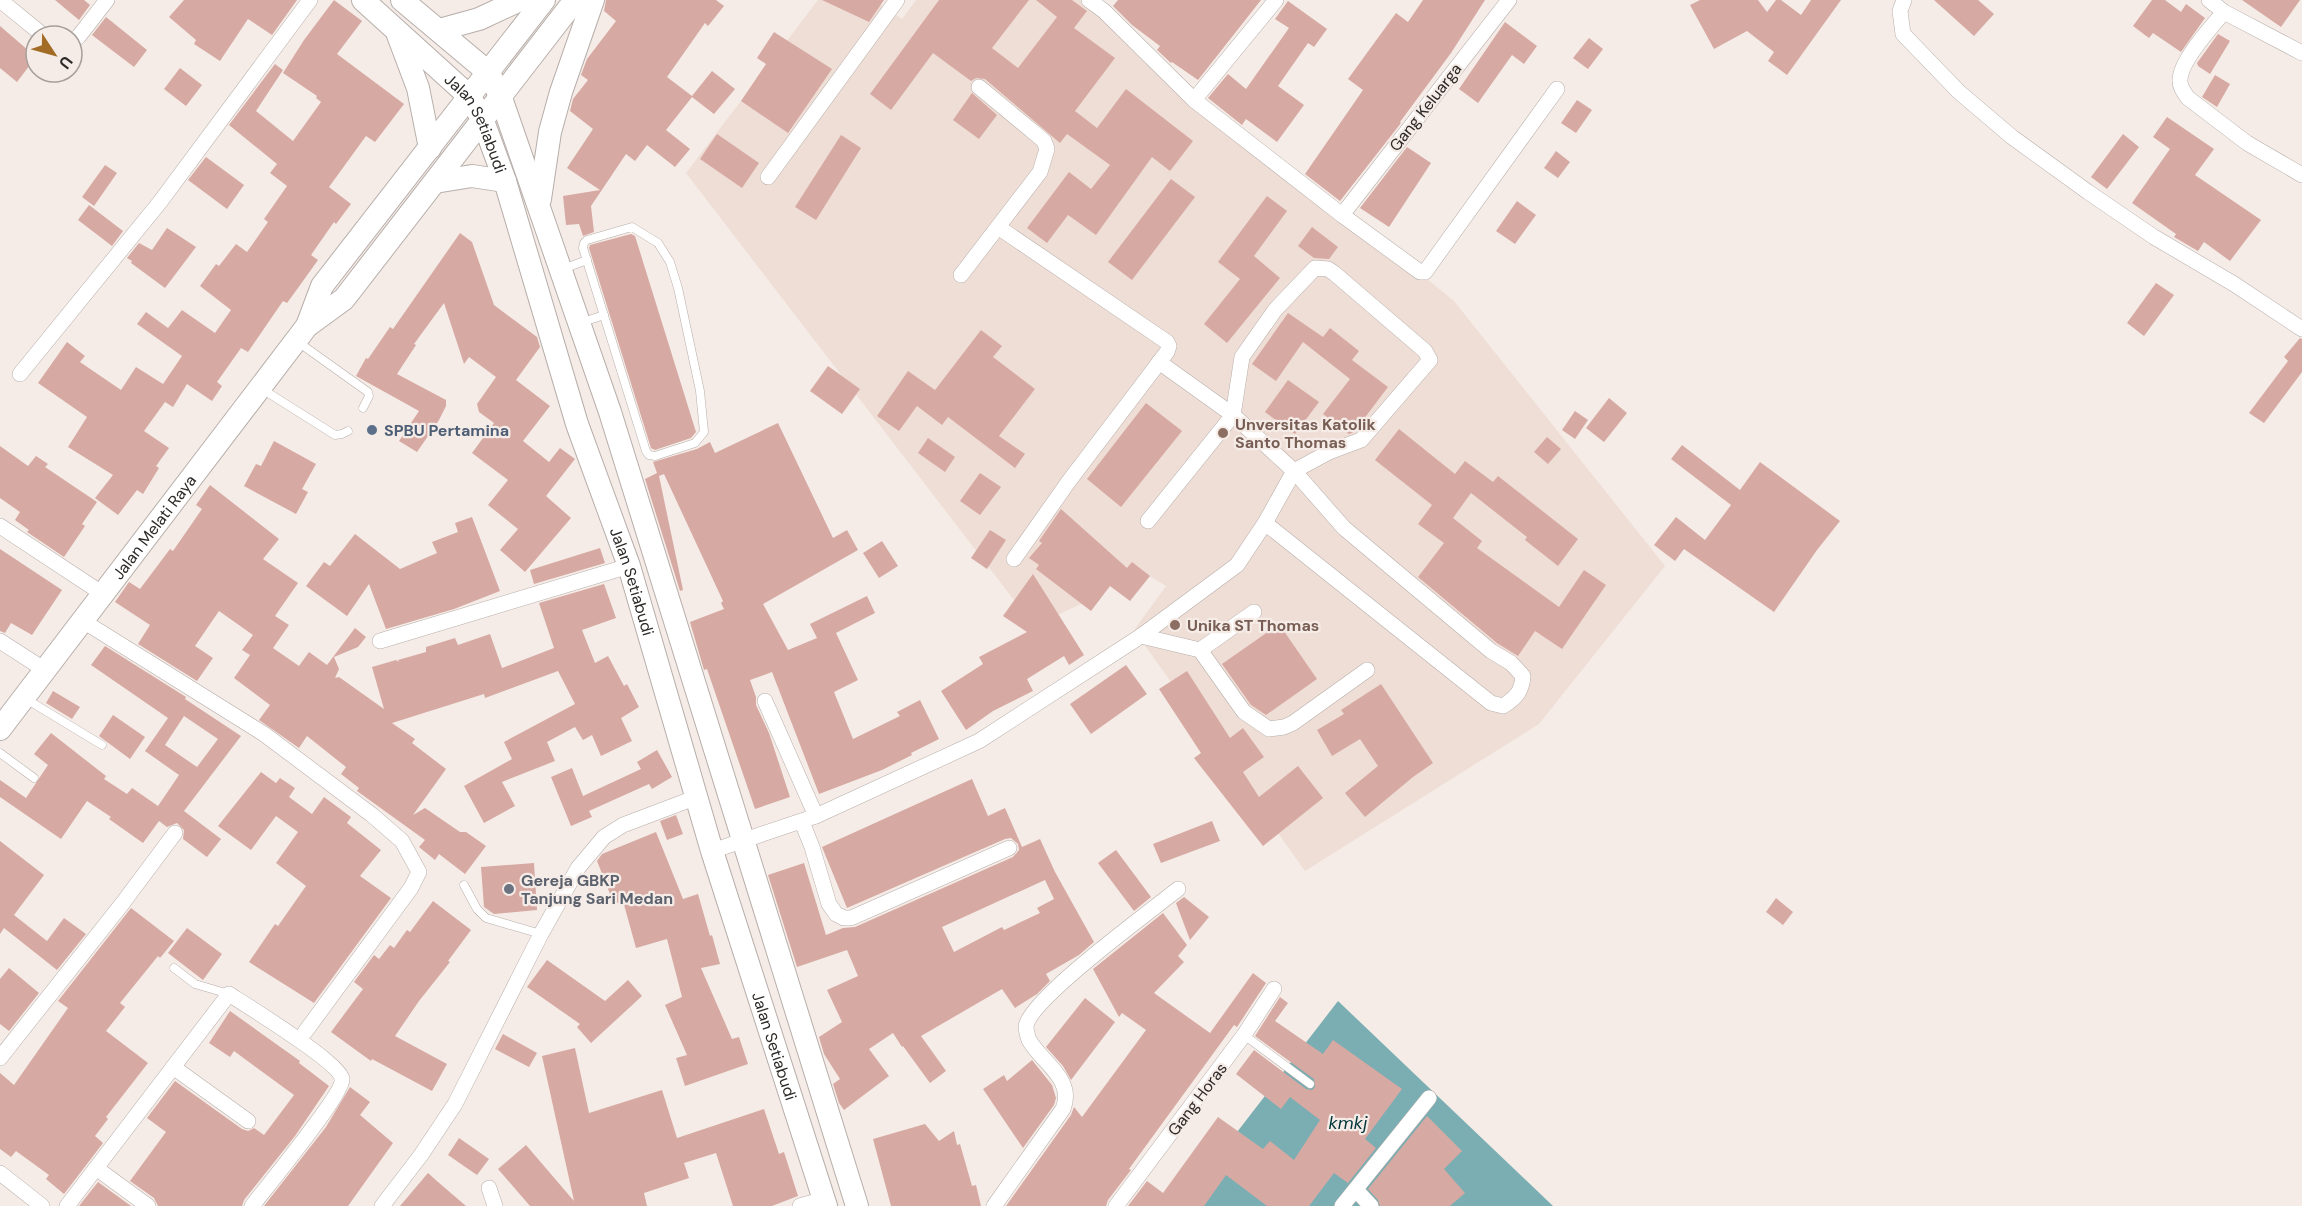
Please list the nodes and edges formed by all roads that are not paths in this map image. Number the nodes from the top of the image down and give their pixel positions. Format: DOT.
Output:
graph roads {
  1 [pos="0,0"];
  2 [pos="107,0"];
  3 [pos="310,0"];
  4 [pos="363,0"];
  5 [pos="402,0"];
  6 [pos="520,0"];
  7 [pos="544,0"];
  8 [pos="575,0"];
  9 [pos="592,0"];
  10 [pos="897,0"];
  11 [pos="1089,0"];
  12 [pos="1276,0"];
  13 [pos="1509,0"];
  14 [pos="1904,0"];
  15 [pos="2209,0"];
  16 [pos="1108,6"];
  17 [pos="2224,12"];
  18 [pos="29,24"];
  19 [pos="84,30"];
  20 [pos="396,30"];
  21 [pos="439,30"];
  22 [pos="2302,53"];
  23 [pos="489,73"];
  24 [pos="979,87"];
  25 [pos="1557,89"];
  26 [pos="470,97"];
  27 [pos="501,98"];
  28 [pos="1194,100"];
  29 [pos="483,121"];
  30 [pos="430,148"];
  31 [pos="2302,175"];
  32 [pos="768,177"];
  33 [pos="505,181"];
  34 [pos="435,182"];
  35 [pos="539,204"];
  36 [pos="1342,215"];
  37 [pos="998,227"];
  38 [pos="587,260"];
  39 [pos="561,269"];
  40 [pos="962,275"];
  41 [pos="604,315"];
  42 [pos="579,323"];
  43 [pos="2302,329"];
  44 [pos="302,334"];
  45 [pos="1159,362"];
  46 [pos="20,374"];
  47 [pos="260,388"];
  48 [pos="632,405"];
  49 [pos="363,408"];
  50 [pos="610,412"];
  51 [pos="1233,415"];
  52 [pos="577,424"];
  53 [pos="348,430"];
  54 [pos="1294,471"];
  55 [pos="1148,521"];
  56 [pos="1264,523"];
  57 [pos="0,526"];
  58 [pos="1014,560"];
  59 [pos="629,566"];
  60 [pos="103,594"];
  61 [pos="1254,612"];
  62 [pos="82,621"];
  63 [pos="1141,636"];
  64 [pos="0,641"];
  65 [pos="380,641"];
  66 [pos="1200,650"];
  67 [pos="45,670"];
  68 [pos="1367,670"];
  69 [pos="24,698"];
  70 [pos="765,701"];
  71 [pos="0,729"];
  72 [pos="102,746"];
  73 [pos="0,753"];
  74 [pos="34,778"];
  75 [pos="697,797"];
  76 [pos="809,819"];
  77 [pos="175,833"];
  78 [pos="743,842"];
  79 [pos="1009,848"];
  80 [pos="712,851"];
  81 [pos="464,885"];
  82 [pos="1178,889"];
  83 [pos="541,934"];
  84 [pos="174,968"];
  85 [pos="1274,990"];
  86 [pos="229,994"];
  87 [pos="305,1032"];
  88 [pos="1244,1035"];
  89 [pos="0,1058"];
  90 [pos="173,1067"];
  91 [pos="1310,1084"];
  92 [pos="1430,1098"];
  93 [pos="248,1121"];
  94 [pos="96,1168"];
  95 [pos="0,1173"];
  96 [pos="489,1188"];
  97 [pos="1356,1190"];
  98 [pos="825,1203"];
  99 [pos="42,1206"];
  100 [pos="67,1206"];
  101 [pos="148,1206"];
  102 [pos="252,1206"];
  103 [pos="382,1206"];
  104 [pos="495,1206"];
  105 [pos="800,1206"];
  106 [pos="857,1206"];
  107 [pos="994,1206"];
  108 [pos="1116,1206"];
  109 [pos="1342,1206"];
  110 [pos="1371,1206"];
  1 -- 18 [label="street"];
  2 -- 19 [label="street"];
  3 -- 46 [label="street"];
  4 -- 20 [label="main road, Jalan Setiabudi"];
  5 -- 21 [label="main road, Jalan Setiabudi"];
  6 -- 21 [label="main road"];
  7 -- 23 [label="main road, Jalan Melati Raya"];
  8 -- 27 [label="main road, Jalan Melati Raya"];
  9 -- 35 [label="main road"];
  10 -- 32 [label="street"];
  11 -- 16 [label="street"];
  12 -- 28 [label="street"];
  13 -- 36 [label="street, Gang Keluarga"];
  14 -- 43 [label="street"];
  15 -- 17 [label="street"];
  16 -- 28 [label="street"];
  17 -- 22 [label="street"];
  17 -- 31 [label="street"];
  20 -- 26 [label="main road, Jalan Setiabudi"];
  20 -- 30 [label="main road"];
  21 -- 23 [label="main road, Jalan Setiabudi"];
  23 -- 26 [label="main road, Jalan Melati Raya"];
  23 -- 27 [label="main road, Jalan Setiabudi"];
  24 -- 37 [label="street"];
  25 -- 36 [label="street"];
  26 -- 29 [label="main road, Jalan Setiabudi"];
  26 -- 30 [label="main road, Jalan Melati Raya"];
  27 -- 29 [label="main road, Jalan Melati Raya"];
  27 -- 35 [label="main road, Jalan Setiabudi"];
  28 -- 36 [label="street"];
  29 -- 33 [label="main road, Jalan Setiabudi"];
  29 -- 34 [label="main road, Jalan Melati Raya"];
  30 -- 44 [label="main road, Jalan Melati Raya"];
  33 -- 34 [label="main road"];
  33 -- 52 [label="main road, Jalan Setiabudi"];
  34 -- 44 [label="main road, Jalan Melati Raya"];
  35 -- 39 [label="main road, Jalan Setiabudi"];
  37 -- 40 [label="street"];
  37 -- 45 [label="street"];
  38 -- 39 [label="lane"];
  38 -- 41 [label="lane"];
  38 -- 48 [label="lane"];
  39 -- 42 [label="main road, Jalan Setiabudi"];
  41 -- 42 [label="lane"];
  41 -- 48 [label="lane"];
  42 -- 50 [label="main road, Jalan Setiabudi"];
  44 -- 47 [label="main road, Jalan Melati Raya"];
  44 -- 49 [label="lane"];
  45 -- 51 [label="street"];
  45 -- 58 [label="street"];
  47 -- 53 [label="lane"];
  47 -- 60 [label="main road, Jalan Melati Raya"];
  48 -- 50 [label="lane"];
  50 -- 52 [label="main road"];
  50 -- 78 [label="main road, Jalan Setiabudi"];
  51 -- 54 [label="street"];
  51 -- 54 [label="street"];
  51 -- 55 [label="street"];
  52 -- 59 [label="main road, Jalan Setiabudi"];
  54 -- 56 [label="street"];
  54 -- 56 [label="street"];
  56 -- 63 [label="street"];
  57 -- 60 [label="street"];
  59 -- 65 [label="street"];
  59 -- 75 [label="main road, Jalan Setiabudi"];
  60 -- 62 [label="main road, Jalan Melati Raya"];
  61 -- 66 [label="street"];
  62 -- 67 [label="main road, Jalan Melati Raya"];
  62 -- 87 [label="street"];
  63 -- 66 [label="street"];
  63 -- 76 [label="street"];
  64 -- 67 [label="street"];
  66 -- 68 [label="street"];
  67 -- 69 [label="main road, Jalan Melati Raya"];
  69 -- 71 [label="main road, Jalan Melati Raya"];
  69 -- 72 [label="lane"];
  70 -- 76 [label="street"];
  73 -- 74 [label="lane"];
  75 -- 80 [label="main road, Jalan Setiabudi"];
  75 -- 83 [label="street"];
  76 -- 78 [label="street"];
  76 -- 79 [label="street"];
  77 -- 89 [label="street"];
  78 -- 80 [label="street"];
  78 -- 106 [label="main road, Jalan Setiabudi"];
  80 -- 98 [label="main road, Jalan Setiabudi"];
  81 -- 83 [label="lane"];
  82 -- 107 [label="street"];
  83 -- 103 [label="street"];
  84 -- 86 [label="lane"];
  85 -- 88 [label="street, Gang Horas"];
  86 -- 90 [label="street"];
  86 -- 102 [label="street"];
  88 -- 91 [label="lane"];
  88 -- 108 [label="street, Gang Horas"];
  90 -- 93 [label="street"];
  90 -- 94 [label="street"];
  92 -- 97 [label="street"];
  94 -- 100 [label="street"];
  94 -- 101 [label="street"];
  95 -- 99 [label="street"];
  96 -- 104 [label="street"];
  97 -- 109 [label="street"];
  97 -- 110 [label="street"];
  98 -- 105 [label="street"];
}
